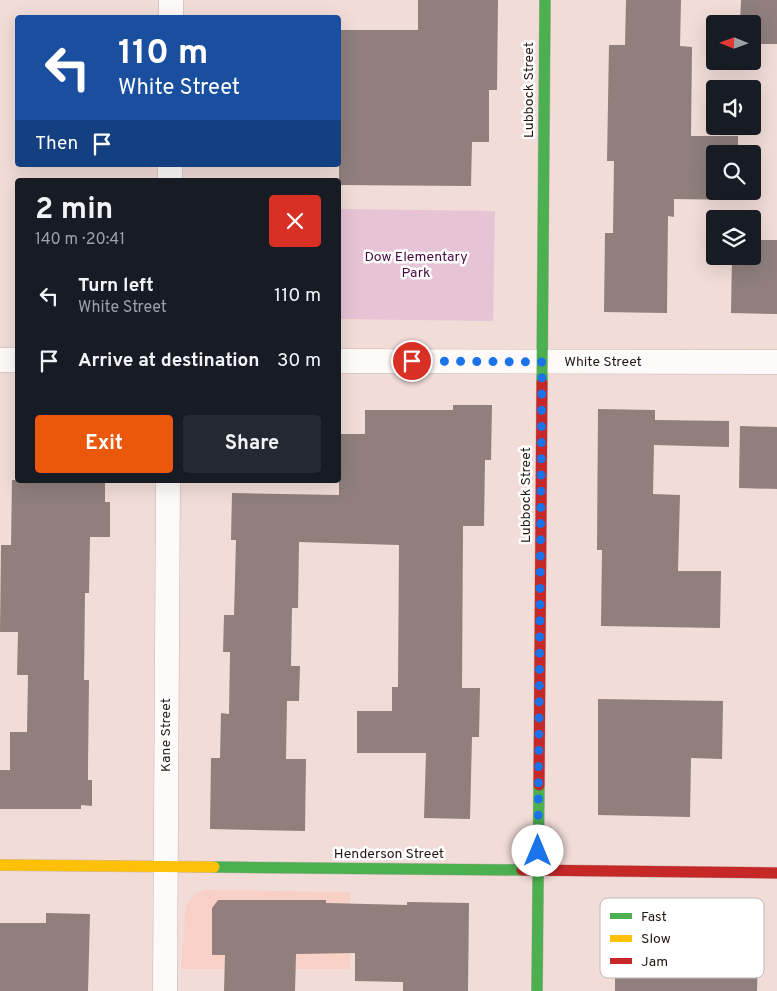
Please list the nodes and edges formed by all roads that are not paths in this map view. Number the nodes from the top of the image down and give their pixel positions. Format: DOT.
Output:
graph roads {
  1 [pos="171,0"];
  2 [pos="545,0"];
  3 [pos="171,15"];
  4 [pos="0,360"];
  5 [pos="15,360"];
  6 [pos="341,361"];
  7 [pos="542,362"];
  8 [pos="777,362"];
  9 [pos="168,483"];
  10 [pos="0,865"];
  11 [pos="165,866"];
  12 [pos="538,870"];
  13 [pos="777,873"];
  14 [pos="165,991"];
  15 [pos="537,991"];
  1 -- 3 [label="street"];
  2 -- 7 [label="street, Lubbock Street"];
  4 -- 5 [label="street"];
  6 -- 7 [label="street, White Street"];
  7 -- 8 [label="street, White Street"];
  7 -- 12 [label="street, Lubbock Street"];
  9 -- 11 [label="street, Kane Street"];
  10 -- 11 [label="street, Henderson Street"];
  11 -- 12 [label="street, Henderson Street"];
  11 -- 14 [label="street, Kane Street"];
  12 -- 13 [label="street, Henderson Street"];
  12 -- 15 [label="street, Lubbock Street"];
}
